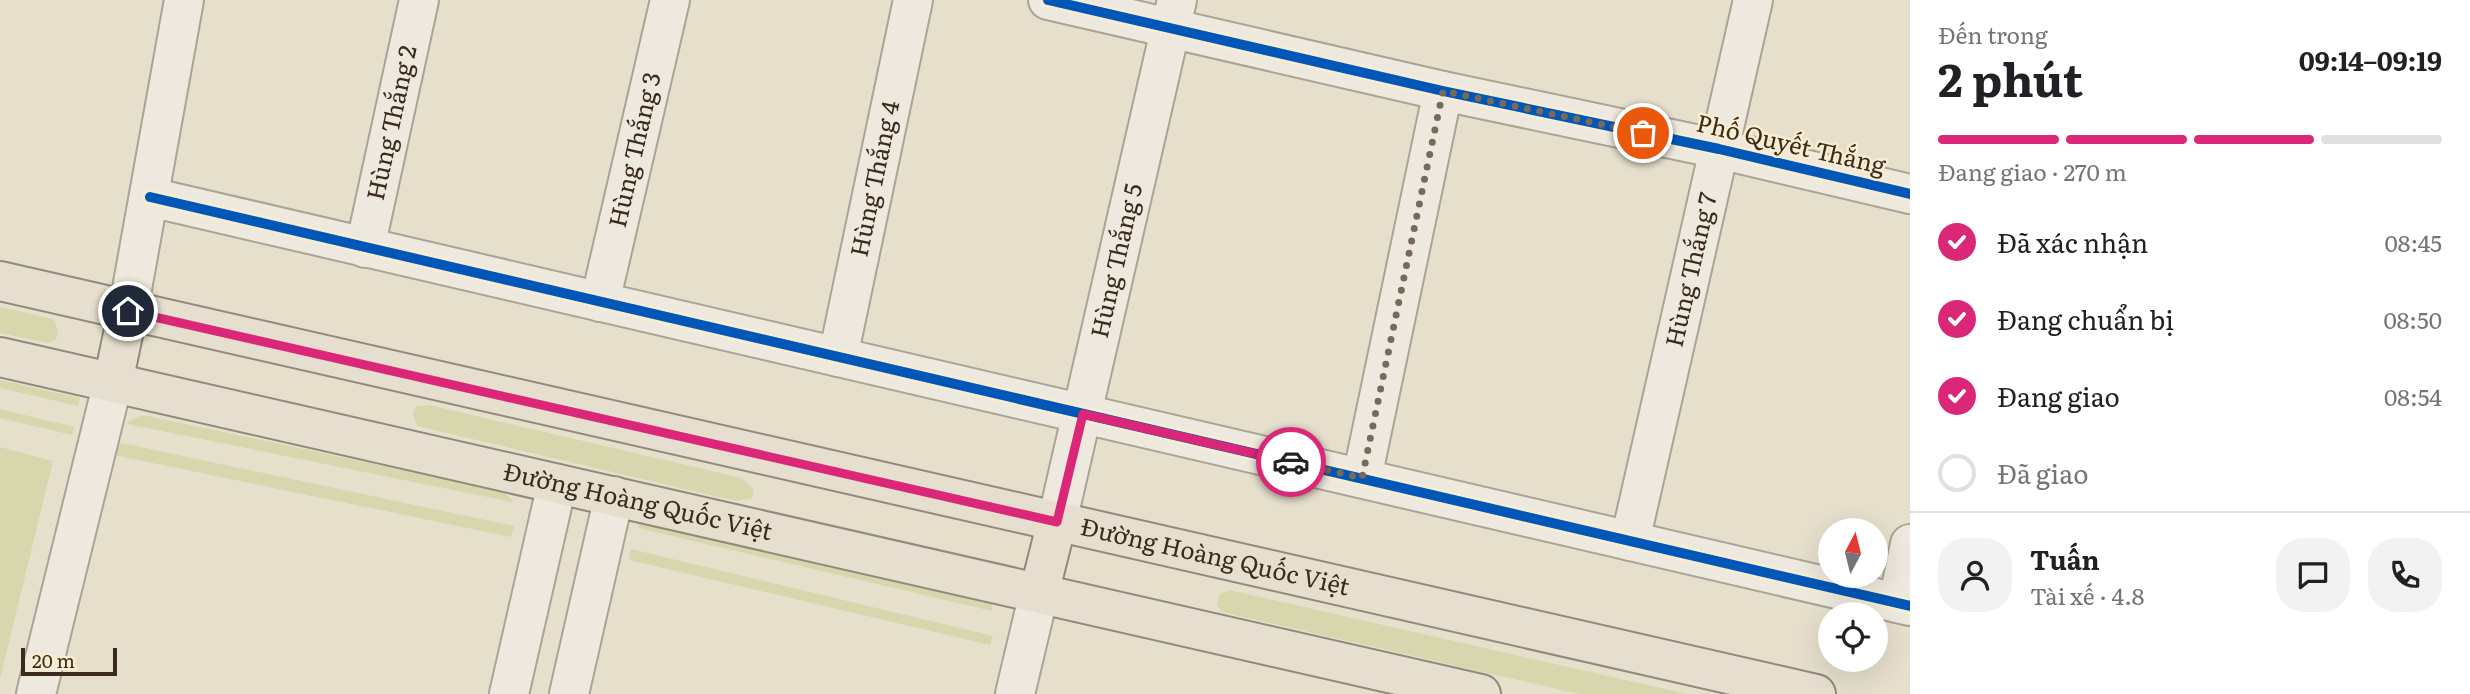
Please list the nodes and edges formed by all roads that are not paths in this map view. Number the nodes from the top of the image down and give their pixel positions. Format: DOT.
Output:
graph roads {
  1 [pos="184,0"];
  2 [pos="419,0"];
  3 [pos="670,0"];
  4 [pos="913,0"];
  5 [pos="1048,0"];
  6 [pos="1753,0"];
  7 [pos="1174,14"];
  8 [pos="1443,91"];
  9 [pos="1719,149"];
  10 [pos="1910,194"];
  11 [pos="149,197"];
  12 [pos="365,248"];
  13 [pos="0,281"];
  14 [pos="600,302"];
  15 [pos="128,311"];
  16 [pos="0,357"];
  17 [pos="838,357"];
  18 [pos="113,382"];
  19 [pos="1083,414"];
  20 [pos="1362,478"];
  21 [pos="556,484"];
  22 [pos="614,496"];
  23 [pos="1057,522"];
  24 [pos="1630,541"];
  25 [pos="1910,544"];
  26 [pos="1039,593"];
  27 [pos="1904,604"];
  28 [pos="36,694"];
  29 [pos="509,694"];
  30 [pos="569,694"];
  31 [pos="1016,694"];
  32 [pos="1481,694"];
  33 [pos="1816,694"];
  1 -- 11 [label="street"];
  2 -- 12 [label="street, Hùng Thắng 2"];
  3 -- 14 [label="street, Hùng Thắng 3"];
  4 -- 17 [label="street, Hùng Thắng 4"];
  5 -- 7 [label="street, Phố Quyết Thắng"];
  6 -- 9 [label="street, Hùng Thắng 7"];
  7 -- 8 [label="street, Phố Quyết Thắng"];
  7 -- 19 [label="street, Hùng Thắng 5"];
  8 -- 9 [label="street, Phố Quyết Thắng"];
  8 -- 20 [label="street"];
  9 -- 10 [label="street, Phố Quyết Thắng"];
  9 -- 24 [label="street, Hùng Thắng 7"];
  11 -- 12 [label="street"];
  11 -- 15 [label="street"];
  12 -- 14 [label="street"];
  13 -- 15 [label="main road, Đường Hoàng Quốc Việt"];
  14 -- 17 [label="street"];
  15 -- 18 [label="main road"];
  15 -- 23 [label="main road, Đường Hoàng Quốc Việt"];
  16 -- 18 [label="main road, Đường Hoàng Quốc Việt"];
  17 -- 19 [label="street"];
  18 -- 21 [label="main road, Đường Hoàng Quốc Việt"];
  18 -- 28 [label="street"];
  19 -- 20 [label="street"];
  19 -- 23 [label="street, Hùng Thắng 5"];
  20 -- 24 [label="street"];
  21 -- 22 [label="main road, Đường Hoàng Quốc Việt"];
  21 -- 29 [label="street"];
  22 -- 26 [label="main road, Đường Hoàng Quốc Việt"];
  22 -- 30 [label="street"];
  23 -- 26 [label="main road"];
  23 -- 33 [label="main road, Đường Hoàng Quốc Việt"];
  24 -- 27 [label="street"];
  25 -- 27 [label="street"];
  26 -- 31 [label="street"];
  26 -- 32 [label="main road, Đường Hoàng Quốc Việt"];
}
